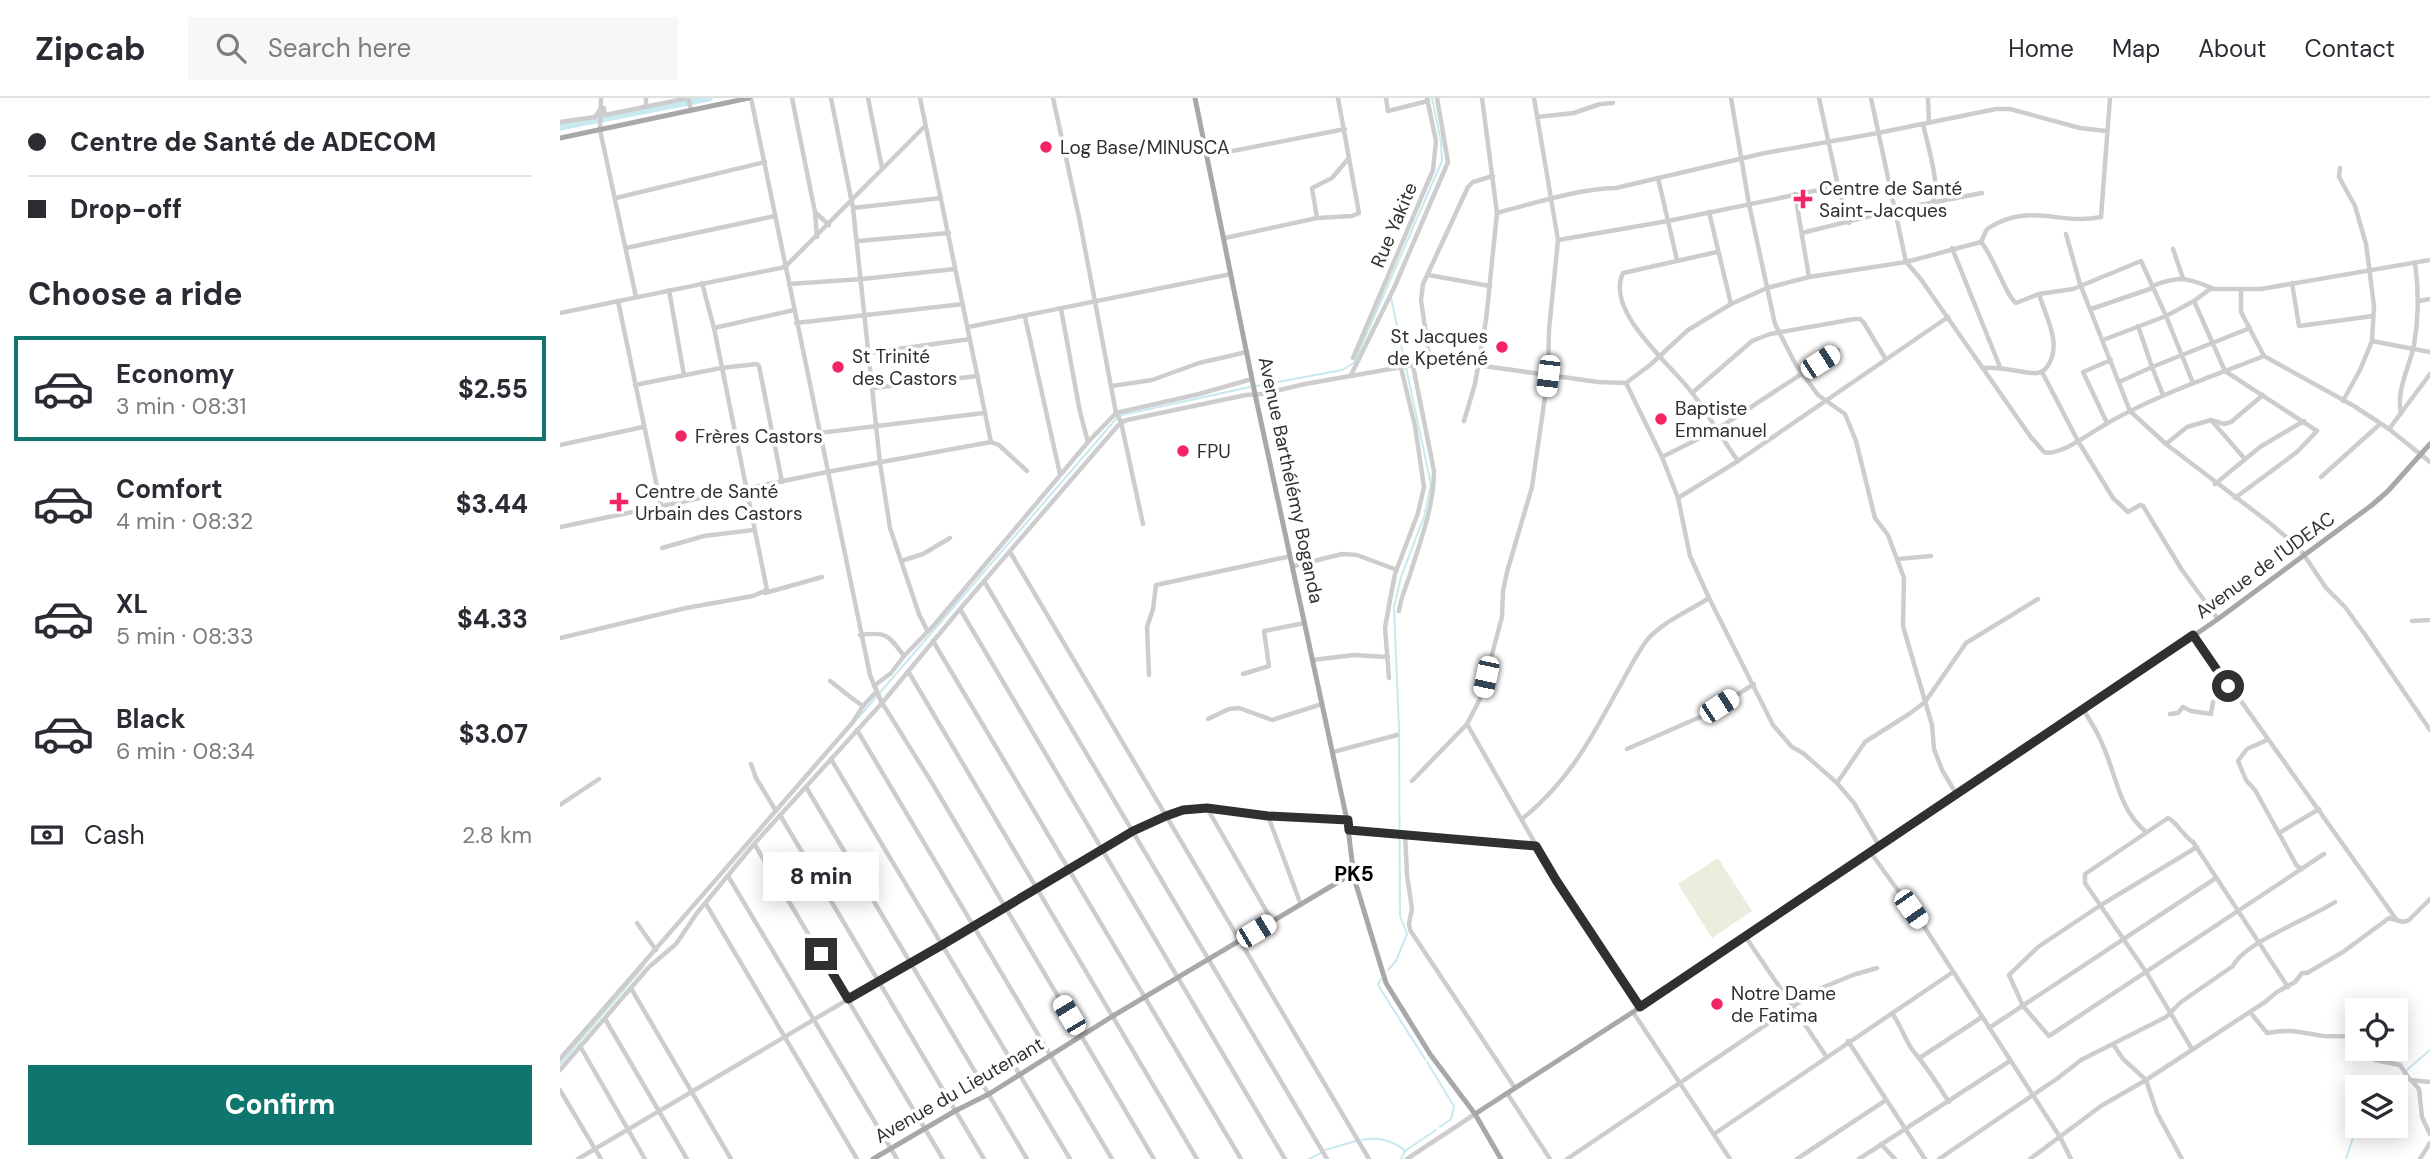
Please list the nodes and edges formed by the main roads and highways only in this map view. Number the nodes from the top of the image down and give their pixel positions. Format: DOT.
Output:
graph roads {
  1 [pos="750,98"];
  2 [pos="1195,98"];
  3 [pos="560,138"];
  4 [pos="2430,444"];
  5 [pos="1352,876"];
  6 [pos="1475,1114"];
  7 [pos="873,1159"];
  8 [pos="1500,1159"];
  1 -- 3 [label="main road"];
  2 -- 5 [label="main road, Avenue Barthélémy Boganda"];
  4 -- 6 [label="main road, Avenue de I'UDEAC"];
  5 -- 6 [label="main road"];
  5 -- 7 [label="main road, Avenue du Lieutenant"];
  6 -- 8 [label="main road"];
}
